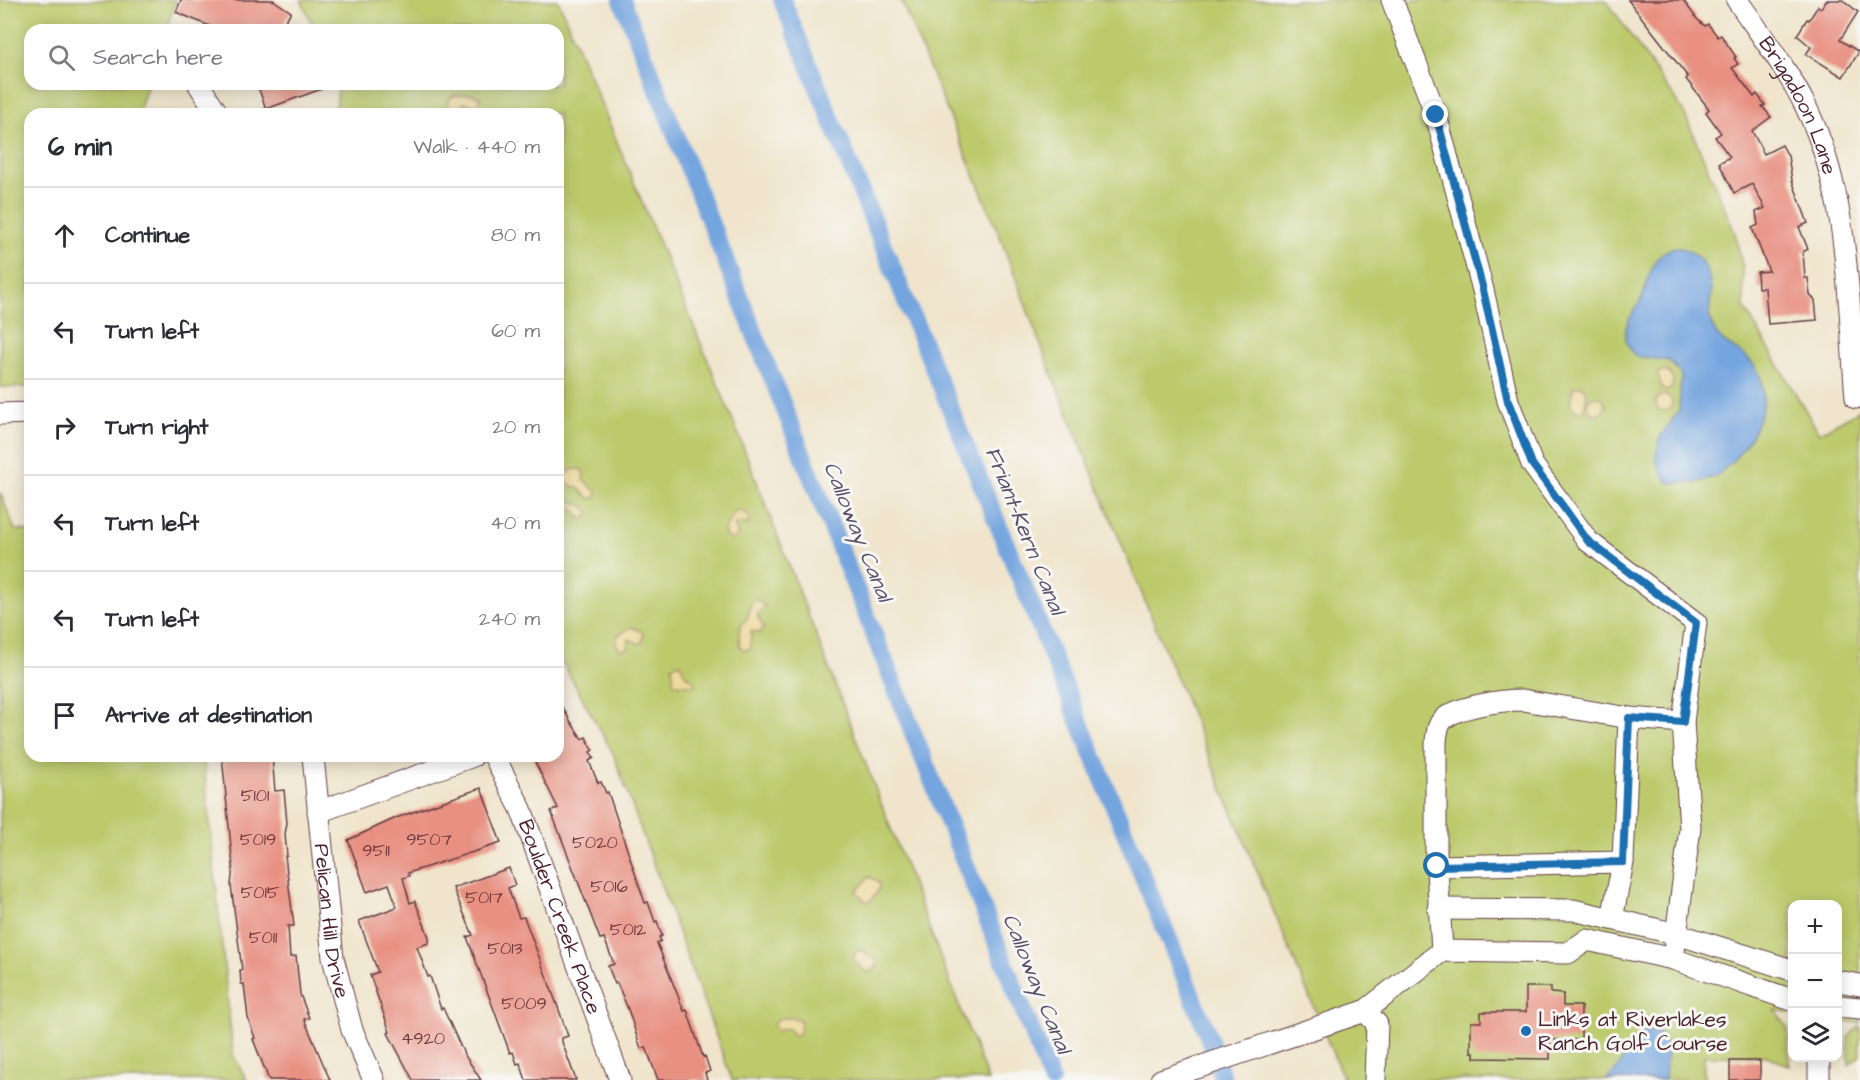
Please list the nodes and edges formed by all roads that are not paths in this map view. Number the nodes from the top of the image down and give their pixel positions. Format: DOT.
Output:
graph roads {
  1 [pos="1392,0"];
  2 [pos="1737,0"];
  3 [pos="202,90"];
  4 [pos="214,108"];
  5 [pos="1856,398"];
  6 [pos="0,414"];
  7 [pos="24,414"];
  8 [pos="1629,718"];
  9 [pos="1683,722"];
  10 [pos="314,762"];
  11 [pos="456,762"];
  12 [pos="497,762"];
  13 [pos="318,812"];
  14 [pos="1623,862"];
  15 [pos="1437,866"];
  16 [pos="1438,909"];
  17 [pos="1589,914"];
  18 [pos="1612,919"];
  19 [pos="1677,934"];
  20 [pos="1587,940"];
  21 [pos="1442,951"];
  22 [pos="1673,959"];
  23 [pos="1788,969"];
  24 [pos="1842,982"];
  25 [pos="1860,985"];
  26 [pos="1788,999"];
  27 [pos="1842,1006"];
  28 [pos="1860,1008"];
  29 [pos="1365,1011"];
  30 [pos="1819,1062"];
  31 [pos="374,1080"];
  32 [pos="620,1080"];
  33 [pos="1161,1080"];
  34 [pos="1375,1080"];
  35 [pos="1819,1080"];
  1 -- 9 [label="street"];
  2 -- 5 [label="street, Brigadoon Lane"];
  3 -- 4 [label="street"];
  6 -- 7 [label="street"];
  8 -- 9 [label="street"];
  8 -- 14 [label="street"];
  8 -- 15 [label="street"];
  9 -- 19 [label="street"];
  10 -- 13 [label="street, Pelican Hill Drive"];
  11 -- 13 [label="street"];
  12 -- 32 [label="street, Boulder Creek Place"];
  13 -- 31 [label="street, Pelican Hill Drive"];
  14 -- 15 [label="street"];
  14 -- 18 [label="street"];
  15 -- 16 [label="street"];
  16 -- 17 [label="street"];
  16 -- 21 [label="street"];
  17 -- 18 [label="street"];
  17 -- 20 [label="street"];
  18 -- 19 [label="street"];
  19 -- 22 [label="street"];
  19 -- 23 [label="street"];
  20 -- 21 [label="street"];
  20 -- 22 [label="street"];
  21 -- 29 [label="street"];
  22 -- 26 [label="street"];
  24 -- 25 [label="street"];
  27 -- 28 [label="street"];
  29 -- 33 [label="street"];
  29 -- 34 [label="street"];
  30 -- 35 [label="street"];
}
